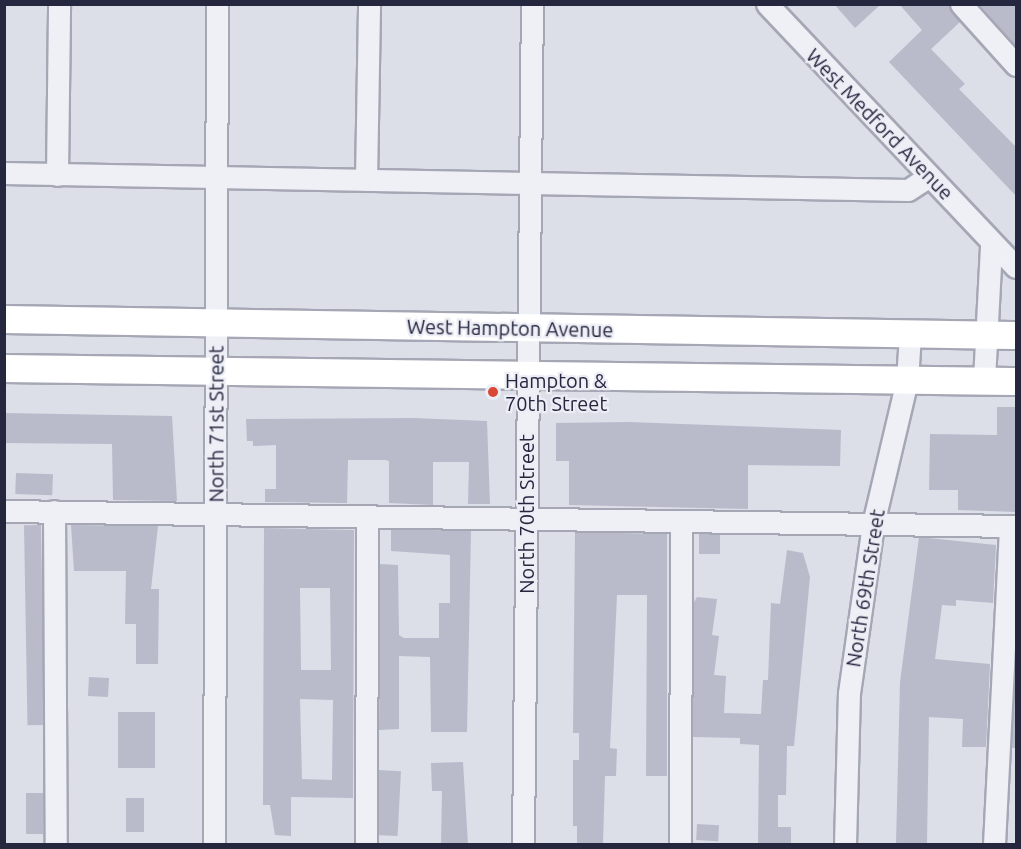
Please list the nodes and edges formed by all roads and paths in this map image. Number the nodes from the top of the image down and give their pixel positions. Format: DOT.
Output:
graph roads {
  1 [pos="59,4"];
  2 [pos="218,4"];
  3 [pos="369,4"];
  4 [pos="531,4"];
  5 [pos="767,4"];
  6 [pos="961,4"];
  7 [pos="1017,64"];
  8 [pos="4,174"];
  9 [pos="57,175"];
  10 [pos="928,177"];
  11 [pos="217,178"];
  12 [pos="366,180"];
  13 [pos="530,183"];
  14 [pos="991,245"];
  15 [pos="1017,267"];
  16 [pos="4,319"];
  17 [pos="216,321"];
  18 [pos="528,328"];
  19 [pos="910,335"];
  20 [pos="984,335"];
  21 [pos="1017,335"];
  22 [pos="4,368"];
  23 [pos="215,372"];
  24 [pos="526,377"];
  25 [pos="907,380"];
  26 [pos="984,380"];
  27 [pos="1017,381"];
  28 [pos="4,511"];
  29 [pos="54,511"];
  30 [pos="216,514"];
  31 [pos="367,517"];
  32 [pos="527,520"];
  33 [pos="681,522"];
  34 [pos="873,524"];
  35 [pos="1013,526"];
  36 [pos="56,844"];
  37 [pos="214,844"];
  38 [pos="366,844"];
  39 [pos="523,844"];
  40 [pos="680,844"];
  41 [pos="845,844"];
  42 [pos="994,844"];
  1 -- 9 [label="street"];
  2 -- 11 [label="street, North 71st Street"];
  3 -- 12 [label="street"];
  4 -- 13 [label="street, North 70th Street"];
  5 -- 10 [label="street, West Medford Avenue"];
  6 -- 7 [label="street"];
  8 -- 9 [label="street"];
  9 -- 11 [label="street"];
  10 -- 13 [label="street"];
  10 -- 14 [label="street, West Medford Avenue"];
  11 -- 12 [label="street"];
  11 -- 17 [label="street, North 71st Street"];
  12 -- 13 [label="street"];
  13 -- 18 [label="street, North 70th Street"];
  14 -- 15 [label="street, West Medford Avenue"];
  14 -- 20 [label="street"];
  16 -- 17 [label="main road, West Hampton Avenue"];
  17 -- 18 [label="main road, West Hampton Avenue"];
  17 -- 23 [label="street, North 71st Street"];
  18 -- 19 [label="main road, West Hampton Avenue"];
  18 -- 24 [label="street, North 70th Street"];
  19 -- 20 [label="main road, West Hampton Avenue"];
  19 -- 25 [label="street, North 69th Street"];
  20 -- 21 [label="main road, West Hampton Avenue"];
  20 -- 26 [label="street"];
  22 -- 23 [label="main road"];
  23 -- 24 [label="main road"];
  23 -- 30 [label="street, North 71st Street"];
  24 -- 25 [label="main road"];
  24 -- 32 [label="street, North 70th Street"];
  25 -- 26 [label="main road"];
  25 -- 34 [label="street, North 69th Street"];
  26 -- 27 [label="main road"];
  28 -- 29 [label="street"];
  29 -- 30 [label="street"];
  29 -- 36 [label="street"];
  30 -- 31 [label="street"];
  30 -- 37 [label="street, North 71st Street"];
  31 -- 32 [label="street"];
  31 -- 38 [label="street"];
  32 -- 33 [label="street"];
  32 -- 39 [label="street, North 70th Street"];
  33 -- 34 [label="street"];
  33 -- 40 [label="street"];
  34 -- 35 [label="street"];
  34 -- 41 [label="street, North 69th Street"];
  35 -- 42 [label="street"];
}
